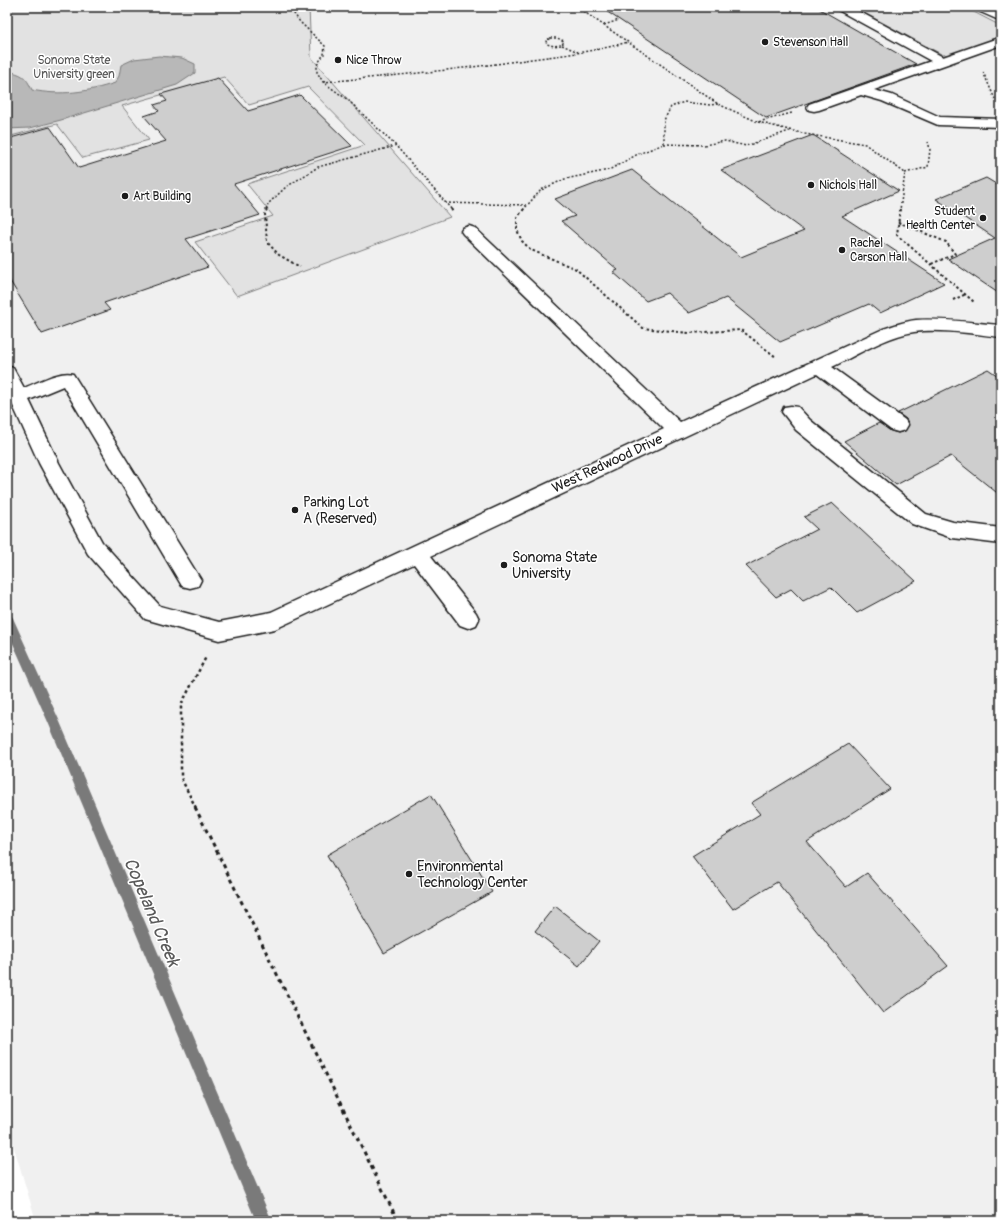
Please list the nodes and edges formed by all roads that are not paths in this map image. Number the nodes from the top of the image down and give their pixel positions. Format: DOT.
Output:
graph roads {
  1 [pos="842,7"];
  2 [pos="980,7"];
  3 [pos="1001,17"];
  4 [pos="1001,41"];
  5 [pos="942,62"];
  6 [pos="860,90"];
  7 [pos="814,107"];
  8 [pos="1001,123"];
  9 [pos="469,230"];
  10 [pos="1001,331"];
  11 [pos="819,366"];
  12 [pos="7,372"];
  13 [pos="18,397"];
  14 [pos="791,412"];
  15 [pos="898,425"];
  16 [pos="677,430"];
  17 [pos="1001,536"];
  18 [pos="417,553"];
  19 [pos="190,580"];
  20 [pos="468,619"];
  1 -- 5 [label="street"];
  2 -- 3 [label="street"];
  4 -- 5 [label="street"];
  5 -- 6 [label="street"];
  6 -- 7 [label="street"];
  6 -- 8 [label="street"];
  9 -- 16 [label="street"];
  10 -- 11 [label="street, West Redwood Drive"];
  11 -- 15 [label="street"];
  11 -- 16 [label="street, West Redwood Drive"];
  12 -- 13 [label="street"];
  13 -- 18 [label="street, West Redwood Drive"];
  13 -- 19 [label="street"];
  14 -- 17 [label="street"];
  16 -- 18 [label="street, West Redwood Drive"];
  18 -- 20 [label="street"];
}
